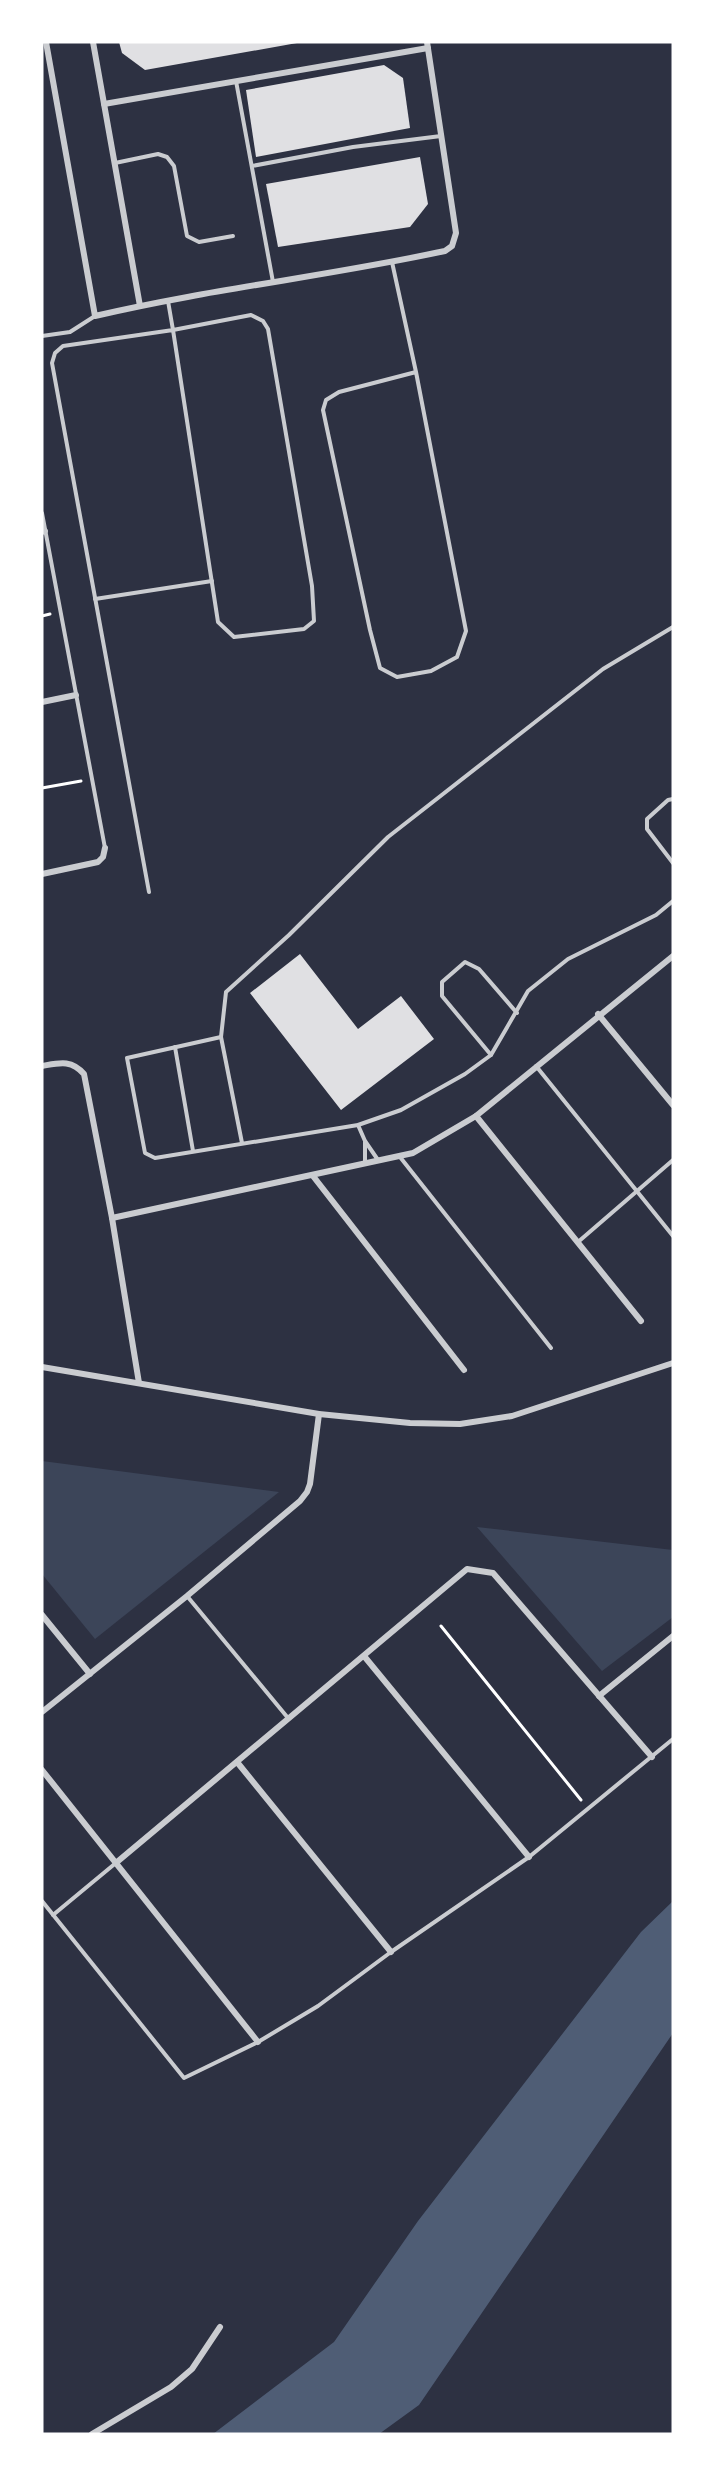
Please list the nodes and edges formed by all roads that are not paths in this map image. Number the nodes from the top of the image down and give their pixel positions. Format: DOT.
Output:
graph roads {
  1 [pos="46,42"];
  2 [pos="93,42"];
  3 [pos="427,45"];
  4 [pos="236,81"];
  5 [pos="104,104"];
  6 [pos="441,136"];
  7 [pos="115,163"];
  8 [pos="252,166"];
  9 [pos="233,236"];
  10 [pos="392,262"];
  11 [pos="273,283"];
  12 [pos="168,301"];
  13 [pos="140,306"];
  14 [pos="95,316"];
  15 [pos="173,330"];
  16 [pos="42,336"];
  17 [pos="416,372"];
  18 [pos="42,513"];
  19 [pos="44,531"];
  20 [pos="212,580"];
  21 [pos="95,600"];
  22 [pos="673,627"];
  23 [pos="76,695"];
  24 [pos="42,702"];
  25 [pos="673,799"];
  26 [pos="105,848"];
  27 [pos="673,862"];
  28 [pos="42,874"];
  29 [pos="149,892"];
  30 [pos="673,901"];
  31 [pos="673,956"];
  32 [pos="517,1013"];
  33 [pos="598,1014"];
  34 [pos="221,1037"];
  35 [pos="175,1047"];
  36 [pos="491,1055"];
  37 [pos="42,1066"];
  38 [pos="536,1066"];
  39 [pos="673,1106"];
  40 [pos="476,1116"];
  41 [pos="357,1125"];
  42 [pos="365,1142"];
  43 [pos="242,1143"];
  44 [pos="193,1151"];
  45 [pos="400,1157"];
  46 [pos="673,1160"];
  47 [pos="379,1161"];
  48 [pos="365,1164"];
  49 [pos="313,1176"];
  50 [pos="638,1190"];
  51 [pos="112,1218"];
  52 [pos="673,1236"];
  53 [pos="578,1242"];
  54 [pos="641,1321"];
  55 [pos="551,1348"];
  56 [pos="673,1363"];
  57 [pos="42,1367"];
  58 [pos="464,1370"];
  59 [pos="139,1383"];
  60 [pos="319,1414"];
  61 [pos="187,1596"];
  62 [pos="42,1615"];
  63 [pos="673,1636"];
  64 [pos="363,1656"];
  65 [pos="90,1674"];
  66 [pos="599,1696"];
  67 [pos="42,1712"];
  68 [pos="289,1719"];
  69 [pos="673,1740"];
  70 [pos="652,1757"];
  71 [pos="237,1762"];
  72 [pos="42,1770"];
  73 [pos="529,1857"];
  74 [pos="117,1862"];
  75 [pos="42,1901"];
  76 [pos="52,1914"];
  77 [pos="392,1952"];
  78 [pos="258,2042"];
  79 [pos="220,2327"];
  80 [pos="92,2434"];
  1 -- 14 [label="street"];
  2 -- 5 [label="street"];
  3 -- 4 [label="street"];
  3 -- 6 [label="street"];
  4 -- 5 [label="street"];
  4 -- 8 [label="lane"];
  5 -- 7 [label="street"];
  6 -- 8 [label="lane"];
  6 -- 10 [label="street"];
  7 -- 9 [label="lane"];
  7 -- 13 [label="street"];
  8 -- 11 [label="lane"];
  10 -- 11 [label="street"];
  10 -- 17 [label="lane"];
  11 -- 12 [label="street"];
  12 -- 13 [label="street"];
  12 -- 15 [label="lane"];
  13 -- 14 [label="street"];
  14 -- 16 [label="lane"];
  15 -- 20 [label="lane"];
  15 -- 20 [label="lane"];
  15 -- 21 [label="lane"];
  17 -- 17 [label="lane"];
  18 -- 19 [label="lane"];
  19 -- 23 [label="lane"];
  20 -- 21 [label="lane"];
  21 -- 29 [label="lane"];
  22 -- 34 [label="lane"];
  23 -- 24 [label="street"];
  23 -- 26 [label="lane"];
  25 -- 27 [label="lane"];
  26 -- 28 [label="street"];
  30 -- 32 [label="lane"];
  31 -- 33 [label="street"];
  32 -- 36 [label="lane"];
  32 -- 36 [label="lane"];
  33 -- 38 [label="street"];
  33 -- 39 [label="street"];
  34 -- 35 [label="lane"];
  34 -- 43 [label="lane"];
  35 -- 44 [label="lane"];
  35 -- 44 [label="lane"];
  36 -- 41 [label="lane"];
  37 -- 51 [label="street"];
  38 -- 40 [label="street"];
  38 -- 50 [label="lane"];
  40 -- 45 [label="street"];
  40 -- 53 [label="street"];
  41 -- 42 [label="lane"];
  41 -- 43 [label="lane"];
  42 -- 47 [label="lane"];
  42 -- 48 [label="lane"];
  43 -- 44 [label="lane"];
  45 -- 47 [label="street"];
  45 -- 55 [label="lane"];
  46 -- 50 [label="lane"];
  47 -- 48 [label="street"];
  48 -- 49 [label="street"];
  49 -- 51 [label="street"];
  49 -- 58 [label="street"];
  50 -- 52 [label="lane"];
  50 -- 53 [label="lane"];
  51 -- 59 [label="street"];
  53 -- 54 [label="street"];
  56 -- 60 [label="street"];
  57 -- 59 [label="street"];
  59 -- 60 [label="street"];
  60 -- 61 [label="street"];
  61 -- 65 [label="street"];
  61 -- 68 [label="lane"];
  62 -- 65 [label="street"];
  63 -- 66 [label="street"];
  64 -- 66 [label="street"];
  64 -- 68 [label="street"];
  64 -- 73 [label="street"];
  65 -- 67 [label="street"];
  66 -- 70 [label="street"];
  68 -- 71 [label="street"];
  69 -- 70 [label="lane"];
  70 -- 73 [label="lane"];
  71 -- 74 [label="street"];
  71 -- 77 [label="street"];
  72 -- 74 [label="street"];
  73 -- 77 [label="lane"];
  74 -- 76 [label="lane"];
  74 -- 78 [label="street"];
  75 -- 76 [label="lane"];
  76 -- 78 [label="lane"];
  77 -- 78 [label="lane"];
  79 -- 80 [label="street"];
}
